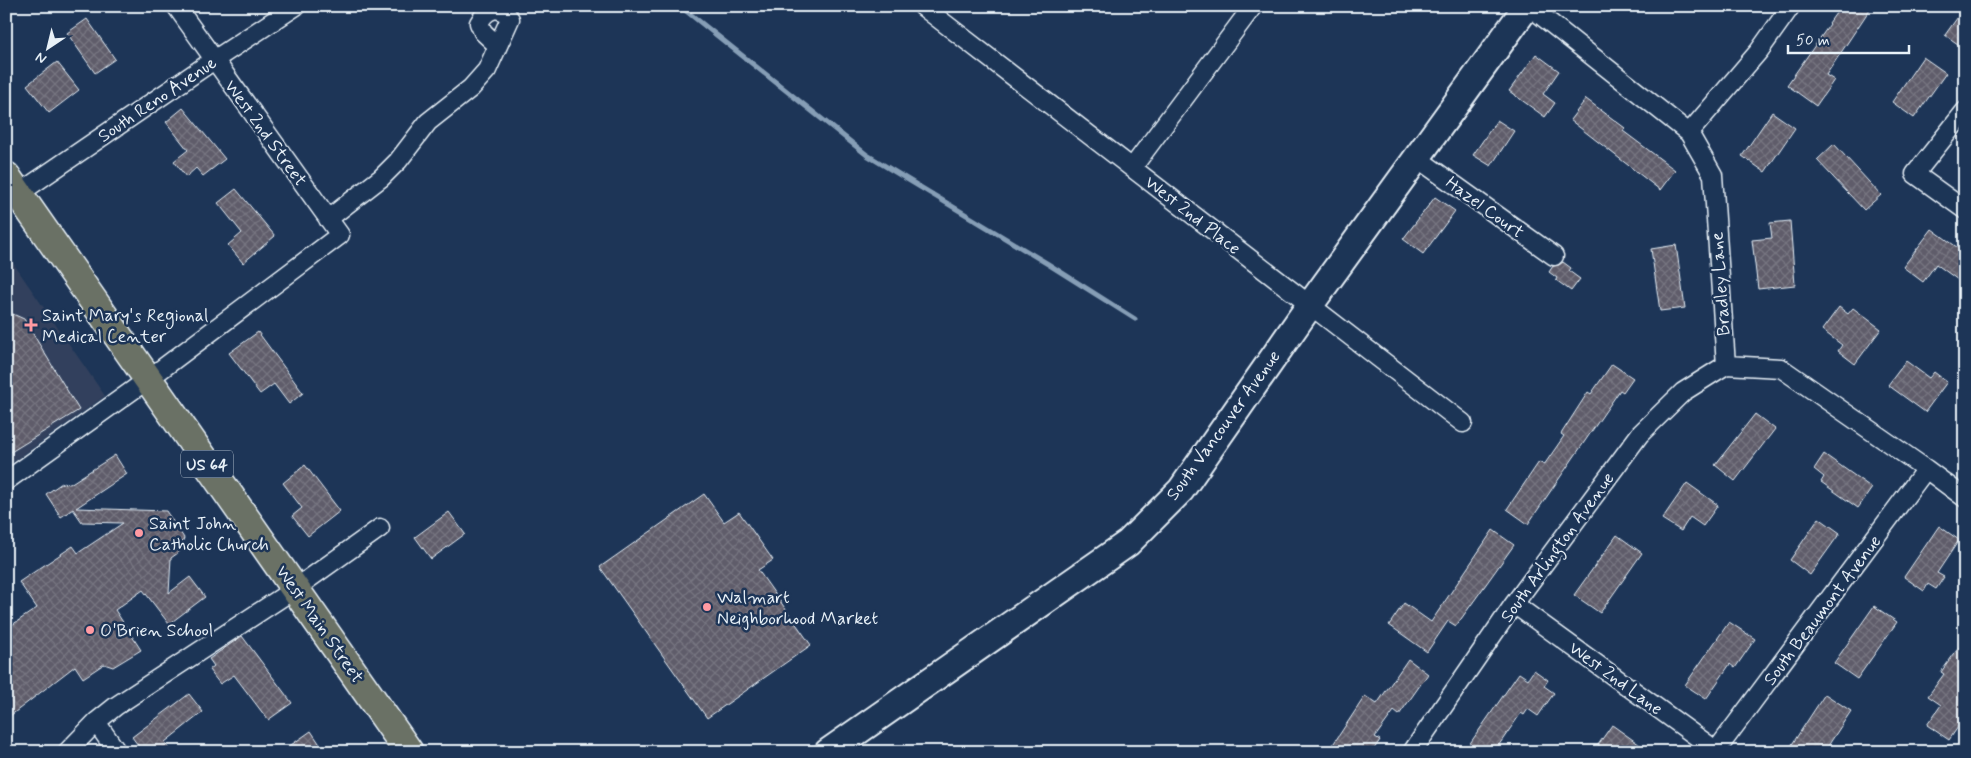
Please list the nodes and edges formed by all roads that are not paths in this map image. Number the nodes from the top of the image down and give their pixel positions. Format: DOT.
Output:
graph roads {
  1 [pos="176,6"];
  2 [pos="296,6"];
  3 [pos="922,6"];
  4 [pos="1252,6"];
  5 [pos="1528,6"];
  6 [pos="1792,6"];
  7 [pos="497,45"];
  8 [pos="214,60"];
  9 [pos="1965,111"];
  10 [pos="1689,132"];
  11 [pos="1417,158"];
  12 [pos="1132,168"];
  13 [pos="12,185"];
  14 [pos="1965,210"];
  15 [pos="328,219"];
  16 [pos="1554,256"];
  17 [pos="1310,305"];
  18 [pos="1726,365"];
  19 [pos="147,380"];
  20 [pos="1463,423"];
  21 [pos="1926,469"];
  22 [pos="6,481"];
  23 [pos="1965,498"];
  24 [pos="380,528"];
  25 [pos="296,588"];
  26 [pos="1514,604"];
  27 [pos="96,722"];
  28 [pos="1717,751"];
  29 [pos="67,752"];
  30 [pos="117,752"];
  31 [pos="409,752"];
  32 [pos="828,752"];
  33 [pos="1412,752"];
  1 -- 8 [label="street, West 2nd Street"];
  2 -- 8 [label="street, South Reno Avenue"];
  3 -- 12 [label="street, West 2nd Place"];
  4 -- 12 [label="street"];
  5 -- 10 [label="street, Bradley Lane"];
  5 -- 11 [label="street, South Vancouver Avenue"];
  6 -- 10 [label="street"];
  7 -- 15 [label="street"];
  8 -- 13 [label="street, South Reno Avenue"];
  8 -- 15 [label="street, West 2nd Street"];
  9 -- 14 [label="street"];
  10 -- 18 [label="street, Bradley Lane"];
  11 -- 16 [label="street, Hazel Court"];
  11 -- 17 [label="street, South Vancouver Avenue"];
  12 -- 17 [label="street, West 2nd Place"];
  13 -- 19 [label="main road, West Main Street / US 64"];
  15 -- 19 [label="street, West 2nd Street"];
  17 -- 20 [label="street, West 2nd Place"];
  17 -- 32 [label="street, South Vancouver Avenue"];
  18 -- 21 [label="street"];
  18 -- 26 [label="street, South Arlington Avenue"];
  19 -- 22 [label="street"];
  19 -- 25 [label="main road, West Main Street / US 64"];
  21 -- 23 [label="street"];
  21 -- 28 [label="street, South Beaumont Avenue"];
  24 -- 25 [label="street"];
  25 -- 27 [label="street"];
  25 -- 31 [label="main road, West Main Street / US 64"];
  26 -- 28 [label="street, West 2nd Lane"];
  26 -- 33 [label="street, South Arlington Avenue"];
  27 -- 29 [label="street"];
  27 -- 30 [label="street"];
}
